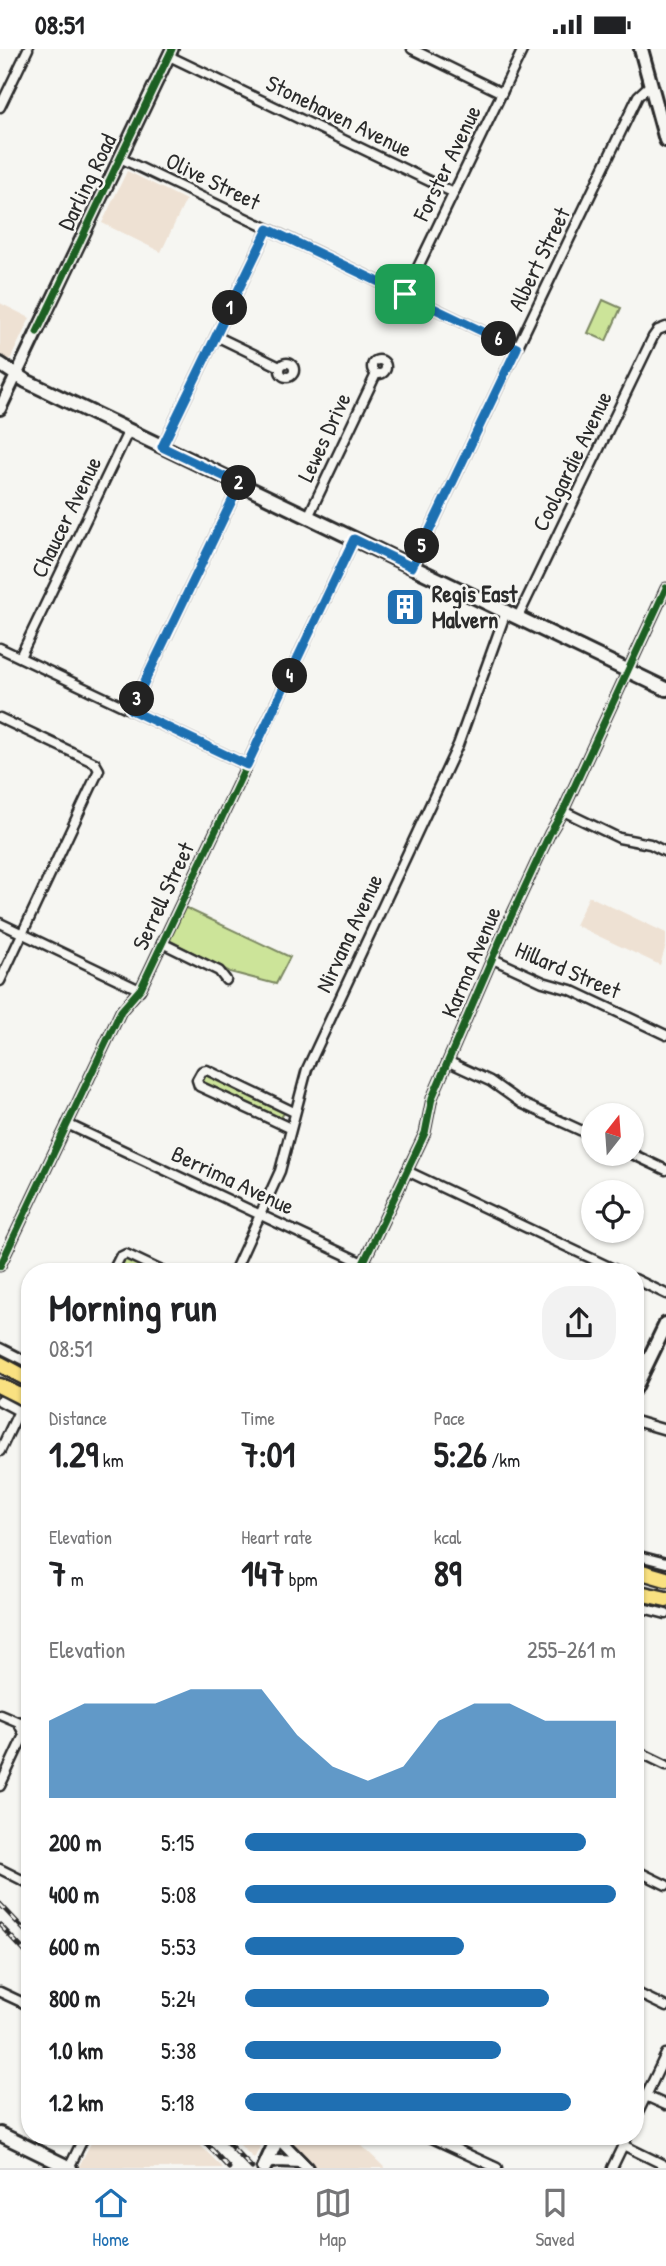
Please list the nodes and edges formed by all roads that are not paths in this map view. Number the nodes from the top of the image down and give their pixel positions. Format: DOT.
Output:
graph roads {
  1 [pos="28,49"];
  2 [pos="412,49"];
  3 [pos="523,49"];
  4 [pos="641,49"];
  5 [pos="171,53"];
  6 [pos="650,84"];
  7 [pos="502,93"];
  8 [pos="0,107"];
  9 [pos="666,138"];
  10 [pos="120,157"];
  11 [pos="454,193"];
  12 [pos="268,229"];
  13 [pos="405,294"];
  14 [pos="666,327"];
  15 [pos="216,336"];
  16 [pos="517,348"];
  17 [pos="0,364"];
  18 [pos="280,367"];
  19 [pos="0,374"];
  20 [pos="376,374"];
  21 [pos="15,376"];
  22 [pos="0,409"];
  23 [pos="129,430"];
  24 [pos="162,447"];
  25 [pos="240,484"];
  26 [pos="308,517"];
  27 [pos="354,539"];
  28 [pos="412,567"];
  29 [pos="666,588"];
  30 [pos="512,615"];
  31 [pos="0,648"];
  32 [pos="20,657"];
  33 [pos="627,670"];
  34 [pos="666,688"];
  35 [pos="131,710"];
  36 [pos="0,718"];
  37 [pos="247,765"];
  38 [pos="564,811"];
  39 [pos="666,852"];
  40 [pos="0,923"];
  41 [pos="22,934"];
  42 [pos="162,943"];
  43 [pos="493,959"];
  44 [pos="226,980"];
  45 [pos="0,981"];
  46 [pos="140,990"];
  47 [pos="666,1035"];
  48 [pos="449,1062"];
  49 [pos="294,1112"];
  50 [pos="67,1124"];
  51 [pos="290,1128"];
  52 [pos="581,1130"];
  53 [pos="644,1160"];
  54 [pos="666,1170"];
  55 [pos="407,1171"];
  56 [pos="260,1214"];
  57 [pos="117,1263"];
  58 [pos="145,1263"];
  59 [pos="238,1263"];
  60 [pos="363,1263"];
  61 [pos="601,1263"];
  62 [pos="0,1266"];
  63 [pos="644,1283"];
  64 [pos="666,1294"];
  65 [pos="666,1324"];
  66 [pos="0,1347"];
  67 [pos="21,1358"];
  68 [pos="0,1364"];
  69 [pos="644,1369"];
  70 [pos="21,1375"];
  71 [pos="0,1386"];
  72 [pos="0,1401"];
  73 [pos="21,1404"];
  74 [pos="21,1405"];
  75 [pos="21,1412"];
  76 [pos="644,1424"];
  77 [pos="666,1430"];
  78 [pos="0,1451"];
  79 [pos="644,1557"];
  80 [pos="666,1563"];
  81 [pos="644,1573"];
  82 [pos="666,1579"];
  83 [pos="644,1594"];
  84 [pos="666,1599"];
  85 [pos="644,1608"];
  86 [pos="666,1614"];
  87 [pos="0,1714"];
  88 [pos="21,1719"];
  89 [pos="21,1745"];
  90 [pos="644,1754"];
  91 [pos="666,1765"];
  92 [pos="0,1786"];
  93 [pos="0,1869"];
  94 [pos="644,1874"];
  95 [pos="21,1880"];
  96 [pos="666,1885"];
  97 [pos="0,1992"];
  98 [pos="644,1996"];
  99 [pos="21,2002"];
  100 [pos="666,2007"];
  101 [pos="666,2054"];
  102 [pos="646,2096"];
  103 [pos="644,2100"];
  104 [pos="666,2105"];
  105 [pos="0,2134"];
  106 [pos="21,2144"];
  107 [pos="23,2145"];
  108 [pos="80,2145"];
  109 [pos="274,2145"];
  110 [pos="285,2145"];
  111 [pos="447,2145"];
  112 [pos="623,2145"];
  113 [pos="631,2145"];
  114 [pos="304,2165"];
  115 [pos="265,2166"];
  116 [pos="666,2167"];
  117 [pos="70,2168"];
  118 [pos="496,2168"];
  119 [pos="612,2168"];
  1 -- 8 [label="street"];
  2 -- 7 [label="street"];
  3 -- 7 [label="street, Forster Avenue"];
  4 -- 6 [label="main road"];
  5 -- 10 [label="street, Darling Road"];
  5 -- 11 [label="street, Stonehaven Avenue"];
  6 -- 9 [label="main road"];
  6 -- 16 [label="street, Albert Street"];
  7 -- 11 [label="street, Forster Avenue"];
  10 -- 12 [label="street, Olive Street"];
  10 -- 21 [label="street, Darling Road"];
  11 -- 13 [label="street, Forster Avenue"];
  12 -- 13 [label="street, Olive Street"];
  12 -- 15 [label="street"];
  13 -- 16 [label="street, Olive Street"];
  14 -- 30 [label="street, Coolgardie Avenue"];
  15 -- 18 [label="street"];
  15 -- 24 [label="street"];
  16 -- 28 [label="street, Albert Street"];
  17 -- 21 [label="main road"];
  19 -- 21 [label="main road"];
  20 -- 26 [label="street, Lewes Drive"];
  21 -- 22 [label="street, Darling Road"];
  21 -- 23 [label="main road"];
  23 -- 24 [label="main road"];
  23 -- 32 [label="street, Chaucer Avenue"];
  24 -- 25 [label="main road"];
  25 -- 26 [label="main road"];
  25 -- 35 [label="street"];
  26 -- 27 [label="main road"];
  27 -- 28 [label="main road"];
  27 -- 37 [label="street, Serrell Street"];
  28 -- 30 [label="main road"];
  29 -- 33 [label="street, Karma Avenue"];
  30 -- 33 [label="main road"];
  30 -- 49 [label="street, Nirvana Avenue"];
  31 -- 32 [label="street"];
  32 -- 35 [label="street"];
  33 -- 34 [label="main road"];
  33 -- 38 [label="street, Karma Avenue"];
  35 -- 37 [label="street"];
  36 -- 41 [label="street"];
  37 -- 42 [label="street, Serrell Street"];
  38 -- 39 [label="street"];
  38 -- 43 [label="street, Karma Avenue"];
  40 -- 41 [label="street"];
  41 -- 45 [label="street"];
  41 -- 46 [label="street"];
  42 -- 44 [label="street"];
  42 -- 46 [label="street, Serrell Street"];
  43 -- 47 [label="street, Hillard Street"];
  43 -- 48 [label="street, Karma Avenue"];
  46 -- 50 [label="street, Serrell Street"];
  48 -- 52 [label="street"];
  48 -- 55 [label="street, Karma Avenue"];
  49 -- 51 [label="street, Nirvana Avenue"];
  49 -- 51 [label="street"];
  50 -- 56 [label="street, Berrima Avenue"];
  50 -- 62 [label="street, Serrell Street"];
  51 -- 56 [label="street, Nirvana Avenue"];
  53 -- 54 [label="street"];
  55 -- 60 [label="street, Karma Avenue"];
  55 -- 61 [label="street"];
  56 -- 59 [label="street, Nirvana Avenue"];
  56 -- 60 [label="street, Berrima Avenue"];
  57 -- 58 [label="street"];
  63 -- 64 [label="street"];
  65 -- 69 [label="main road"];
  66 -- 67 [label="street"];
  68 -- 70 [label="highway"];
  71 -- 73 [label="highway"];
  72 -- 74 [label="street"];
  75 -- 78 [label="street"];
  76 -- 77 [label="street"];
  79 -- 80 [label="street"];
  81 -- 82 [label="highway"];
  83 -- 84 [label="highway"];
  85 -- 86 [label="street"];
  87 -- 88 [label="street"];
  89 -- 92 [label="street"];
  90 -- 91 [label="street"];
  93 -- 95 [label="street"];
  94 -- 96 [label="street"];
  97 -- 99 [label="street"];
  98 -- 100 [label="street"];
  101 -- 102 [label="street"];
  102 -- 103 [label="street"];
  102 -- 104 [label="street"];
  105 -- 106 [label="main road"];
  107 -- 117 [label="main road"];
  108 -- 117 [label="street"];
  109 -- 115 [label="main road"];
  110 -- 114 [label="street"];
  111 -- 118 [label="street"];
  112 -- 119 [label="street"];
  113 -- 116 [label="street"];
  114 -- 115 [label="street"];
}
